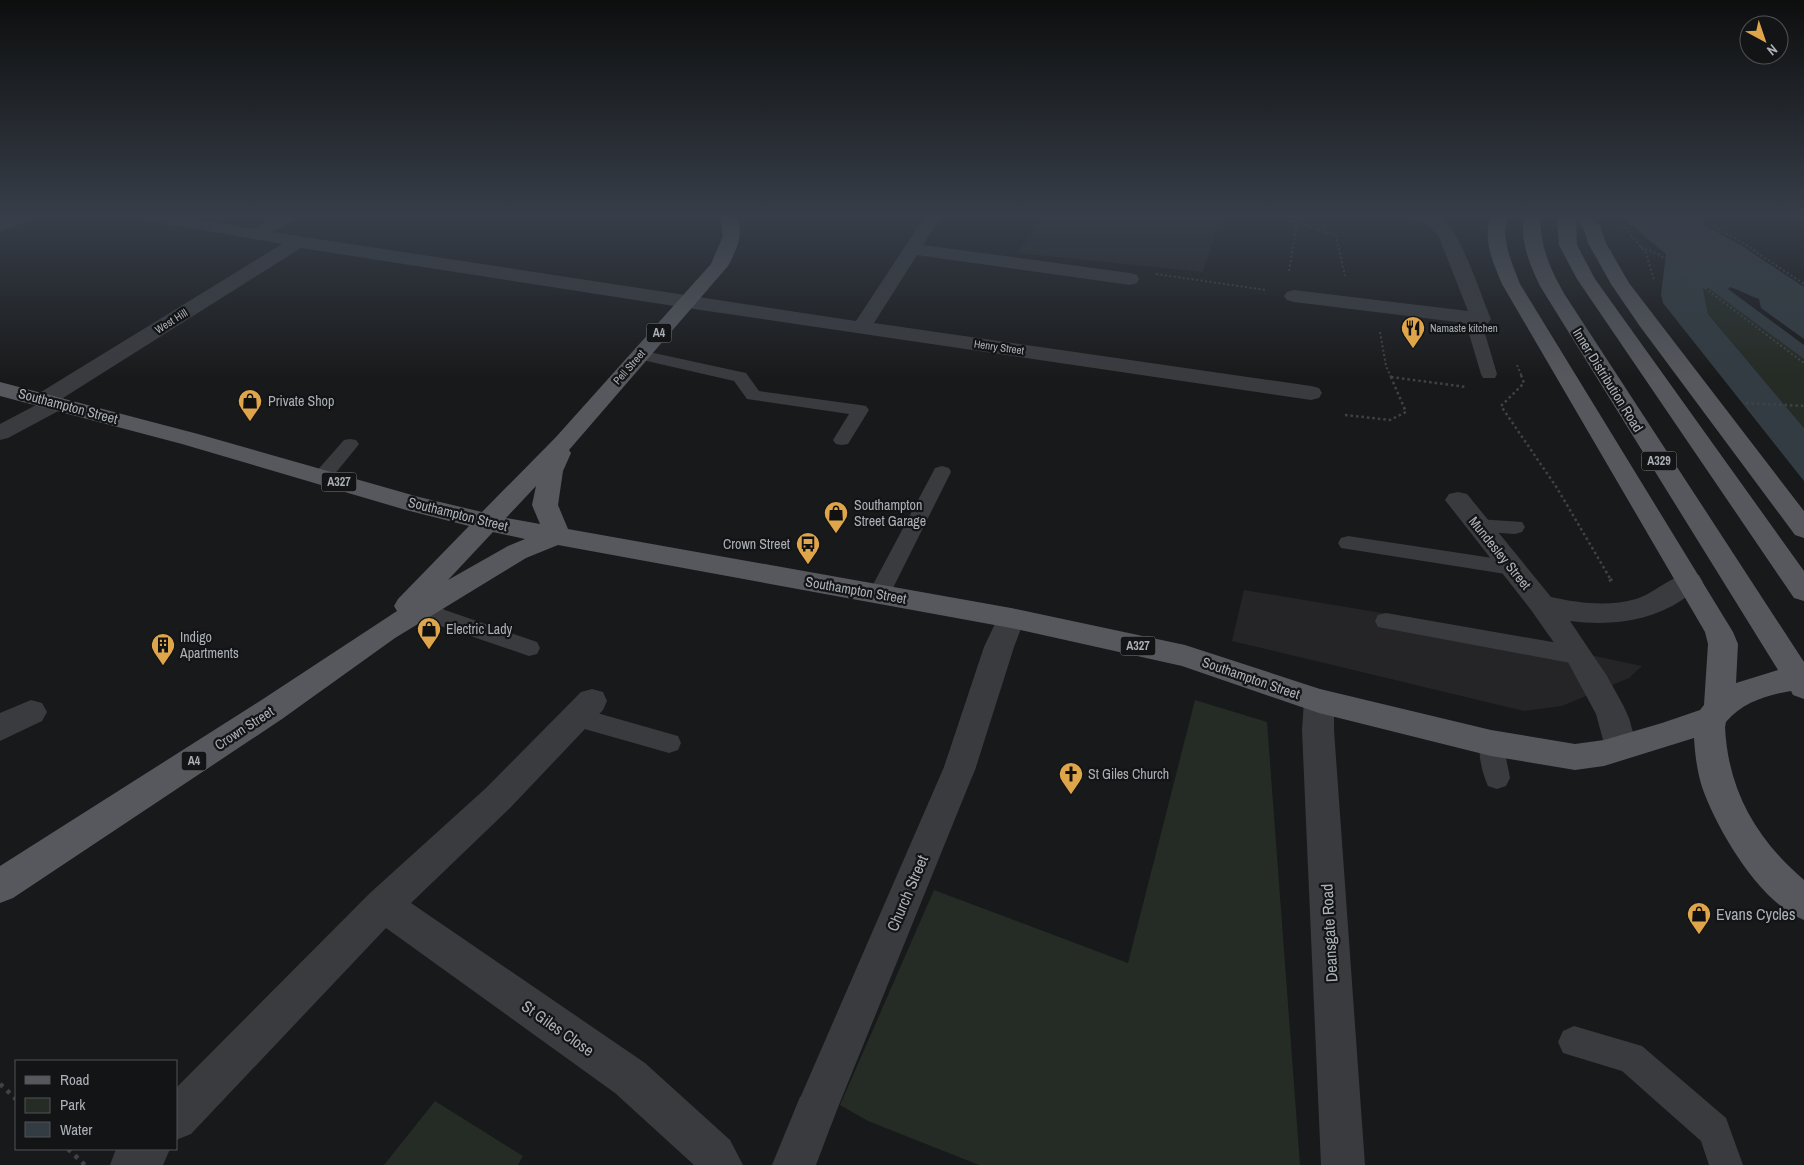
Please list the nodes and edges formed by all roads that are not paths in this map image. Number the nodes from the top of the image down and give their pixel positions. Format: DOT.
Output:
graph roads {
  1 [pos="254,270"];
  2 [pos="482,270"];
  3 [pos="715,270"];
  4 [pos="898,270"];
  5 [pos="1073,270"];
  6 [pos="1459,270"];
  7 [pos="1506,270"];
  8 [pos="1542,270"];
  9 [pos="1581,270"];
  10 [pos="1613,270"];
  11 [pos="1130,278"];
  12 [pos="1294,296"];
  13 [pos="687,302"];
  14 [pos="1477,318"];
  15 [pos="862,327"];
  16 [pos="640,355"];
  17 [pos="1489,374"];
  18 [pos="0,389"];
  19 [pos="1311,393"];
  20 [pos="50,401"];
  21 [pos="0,432"];
  22 [pos="842,440"];
  23 [pos="564,442"];
  24 [pos="350,444"];
  25 [pos="942,472"];
  26 [pos="322,477"];
  27 [pos="1458,500"];
  28 [pos="488,522"];
  29 [pos="1478,526"];
  30 [pos="1515,527"];
  31 [pos="1804,529"];
  32 [pos="556,535"];
  33 [pos="1348,543"];
  34 [pos="1512,568"];
  35 [pos="1689,582"];
  36 [pos="1804,591"];
  37 [pos="879,594"];
  38 [pos="1543,604"];
  39 [pos="425,607"];
  40 [pos="1011,618"];
  41 [pos="1386,621"];
  42 [pos="385,631"];
  43 [pos="529,648"];
  44 [pos="1581,656"];
  45 [pos="1804,678"];
  46 [pos="1804,687"];
  47 [pos="1319,701"];
  48 [pos="584,709"];
  49 [pos="31,712"];
  50 [pos="1714,713"];
  51 [pos="0,728"];
  52 [pos="669,743"];
  53 [pos="1492,743"];
  54 [pos="1622,747"];
  55 [pos="1497,778"];
  56 [pos="0,886"];
  57 [pos="1804,903"];
  58 [pos="383,905"];
  59 [pos="1574,1042"];
  60 [pos="178,1118"];
  61 [pos="147,1150"];
  62 [pos="132,1165"];
  63 [pos="721,1165"];
  64 [pos="794,1165"];
  65 [pos="1342,1165"];
  66 [pos="1726,1165"];
  1 -- 20 [label="street, West Hill"];
  2 -- 13 [label="street, Henry Street"];
  3 -- 13 [label="main road, Pell Street / A4"];
  4 -- 15 [label="street"];
  5 -- 11 [label="street"];
  6 -- 14 [label="street"];
  7 -- 35 [label="main road, A329"];
  8 -- 46 [label="main road, Inner Distribution Road / A329"];
  9 -- 36 [label="main road"];
  10 -- 31 [label="main road"];
  12 -- 14 [label="street"];
  13 -- 15 [label="street, Henry Street"];
  13 -- 16 [label="main road, Pell Street / A4"];
  14 -- 17 [label="lane"];
  15 -- 19 [label="street, Henry Street"];
  16 -- 22 [label="lane"];
  16 -- 23 [label="main road, Pell Street / A4"];
  18 -- 20 [label="main road, Southampton Street / A327"];
  20 -- 21 [label="street, West Hill"];
  20 -- 26 [label="main road, Southampton Street / A327"];
  23 -- 28 [label="main road, Pell Street / A4"];
  23 -- 32 [label="main road, Pell Street / A4"];
  24 -- 26 [label="lane"];
  25 -- 37 [label="lane"];
  26 -- 28 [label="main road, Southampton Street / A327"];
  27 -- 29 [label="street, Mundesley Street"];
  28 -- 32 [label="main road, Southampton Street / A327"];
  28 -- 42 [label="main road, Crown Street / A4"];
  29 -- 30 [label="lane"];
  29 -- 34 [label="street, Mundesley Street"];
  32 -- 37 [label="main road, Southampton Street / A327"];
  32 -- 39 [label="main road, Crown Street"];
  33 -- 34 [label="lane"];
  34 -- 38 [label="street, Mundesley Street"];
  35 -- 38 [label="street"];
  35 -- 50 [label="main road, A329"];
  37 -- 40 [label="main road, Southampton Street / A327"];
  38 -- 44 [label="street, Mundesley Street"];
  39 -- 42 [label="main road, Crown Street"];
  39 -- 43 [label="lane"];
  40 -- 47 [label="main road, Southampton Street / A327"];
  40 -- 64 [label="street, Church Street"];
  41 -- 44 [label="lane"];
  42 -- 56 [label="main road, Crown Street / A4"];
  44 -- 54 [label="street, Mundesley Street"];
  45 -- 50 [label="main road, Southampton Street"];
  47 -- 53 [label="main road, Southampton Street / A327"];
  47 -- 65 [label="street, Deansgate Road"];
  48 -- 52 [label="lane"];
  48 -- 58 [label="street"];
  49 -- 51 [label="street"];
  50 -- 54 [label="main road, Southampton Street / A327"];
  50 -- 57 [label="main road"];
  53 -- 54 [label="main road, Southampton Street / A327"];
  53 -- 55 [label="lane"];
  58 -- 60 [label="street"];
  58 -- 63 [label="street, St Giles Close"];
  59 -- 66 [label="lane"];
  61 -- 62 [label="street"];
}
